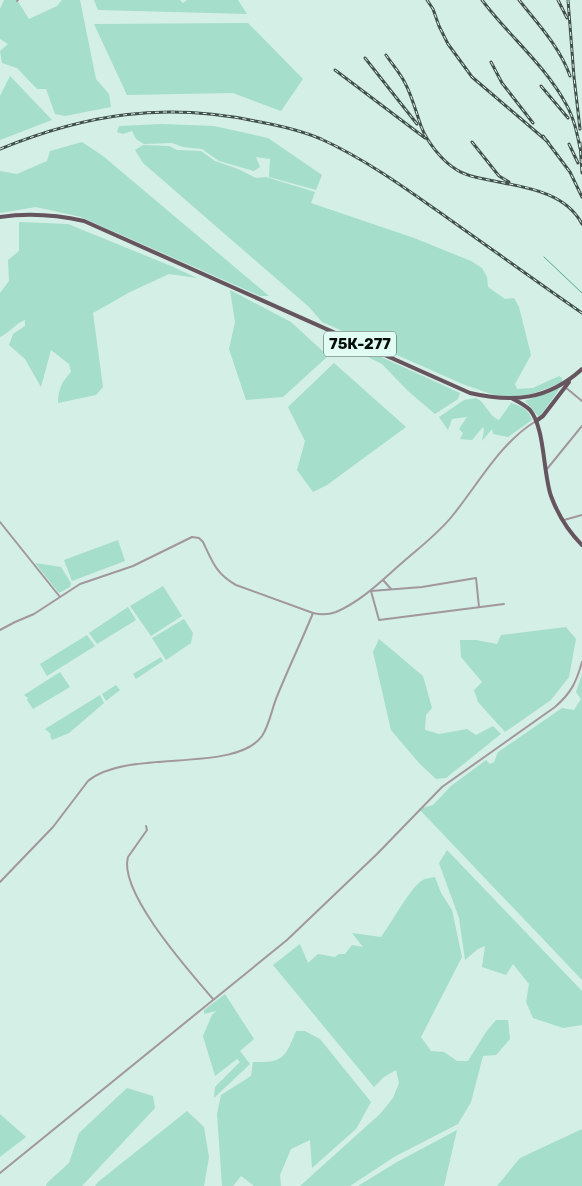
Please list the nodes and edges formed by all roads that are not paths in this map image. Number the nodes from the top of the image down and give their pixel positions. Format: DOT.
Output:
graph roads {
  1 [pos="0,217"];
  2 [pos="582,369"];
  3 [pos="572,378"];
  4 [pos="565,386"];
  5 [pos="512,398"];
  6 [pos="582,401"];
  7 [pos="536,421"];
  8 [pos="582,426"];
  9 [pos="546,471"];
  10 [pos="582,514"];
  11 [pos="562,521"];
  12 [pos="0,522"];
  13 [pos="582,545"];
  14 [pos="383,580"];
  15 [pos="391,589"];
  16 [pos="371,590"];
  17 [pos="60,597"];
  18 [pos="504,604"];
  19 [pos="479,607"];
  20 [pos="313,613"];
  21 [pos="0,630"];
  22 [pos="582,662"];
  23 [pos="146,826"];
  24 [pos="0,882"];
  25 [pos="213,999"];
  26 [pos="0,1173"];
  1 -- 5 [label="main road, 75К-277"];
  2 -- 3 [label="main road"];
  3 -- 4 [label="main road"];
  3 -- 5 [label="main road"];
  4 -- 6 [label="street"];
  4 -- 7 [label="main road"];
  5 -- 7 [label="main road"];
  7 -- 9 [label="main road"];
  7 -- 14 [label="street"];
  8 -- 9 [label="street"];
  9 -- 11 [label="main road"];
  10 -- 11 [label="street"];
  11 -- 13 [label="main road"];
  12 -- 17 [label="street"];
  14 -- 15 [label="street"];
  14 -- 16 [label="street"];
  15 -- 16 [label="street"];
  15 -- 19 [label="street"];
  16 -- 19 [label="street"];
  16 -- 20 [label="street"];
  17 -- 20 [label="street"];
  17 -- 21 [label="street"];
  18 -- 19 [label="street"];
  20 -- 24 [label="street"];
  22 -- 25 [label="street"];
  23 -- 25 [label="street"];
  25 -- 26 [label="street"];
}
